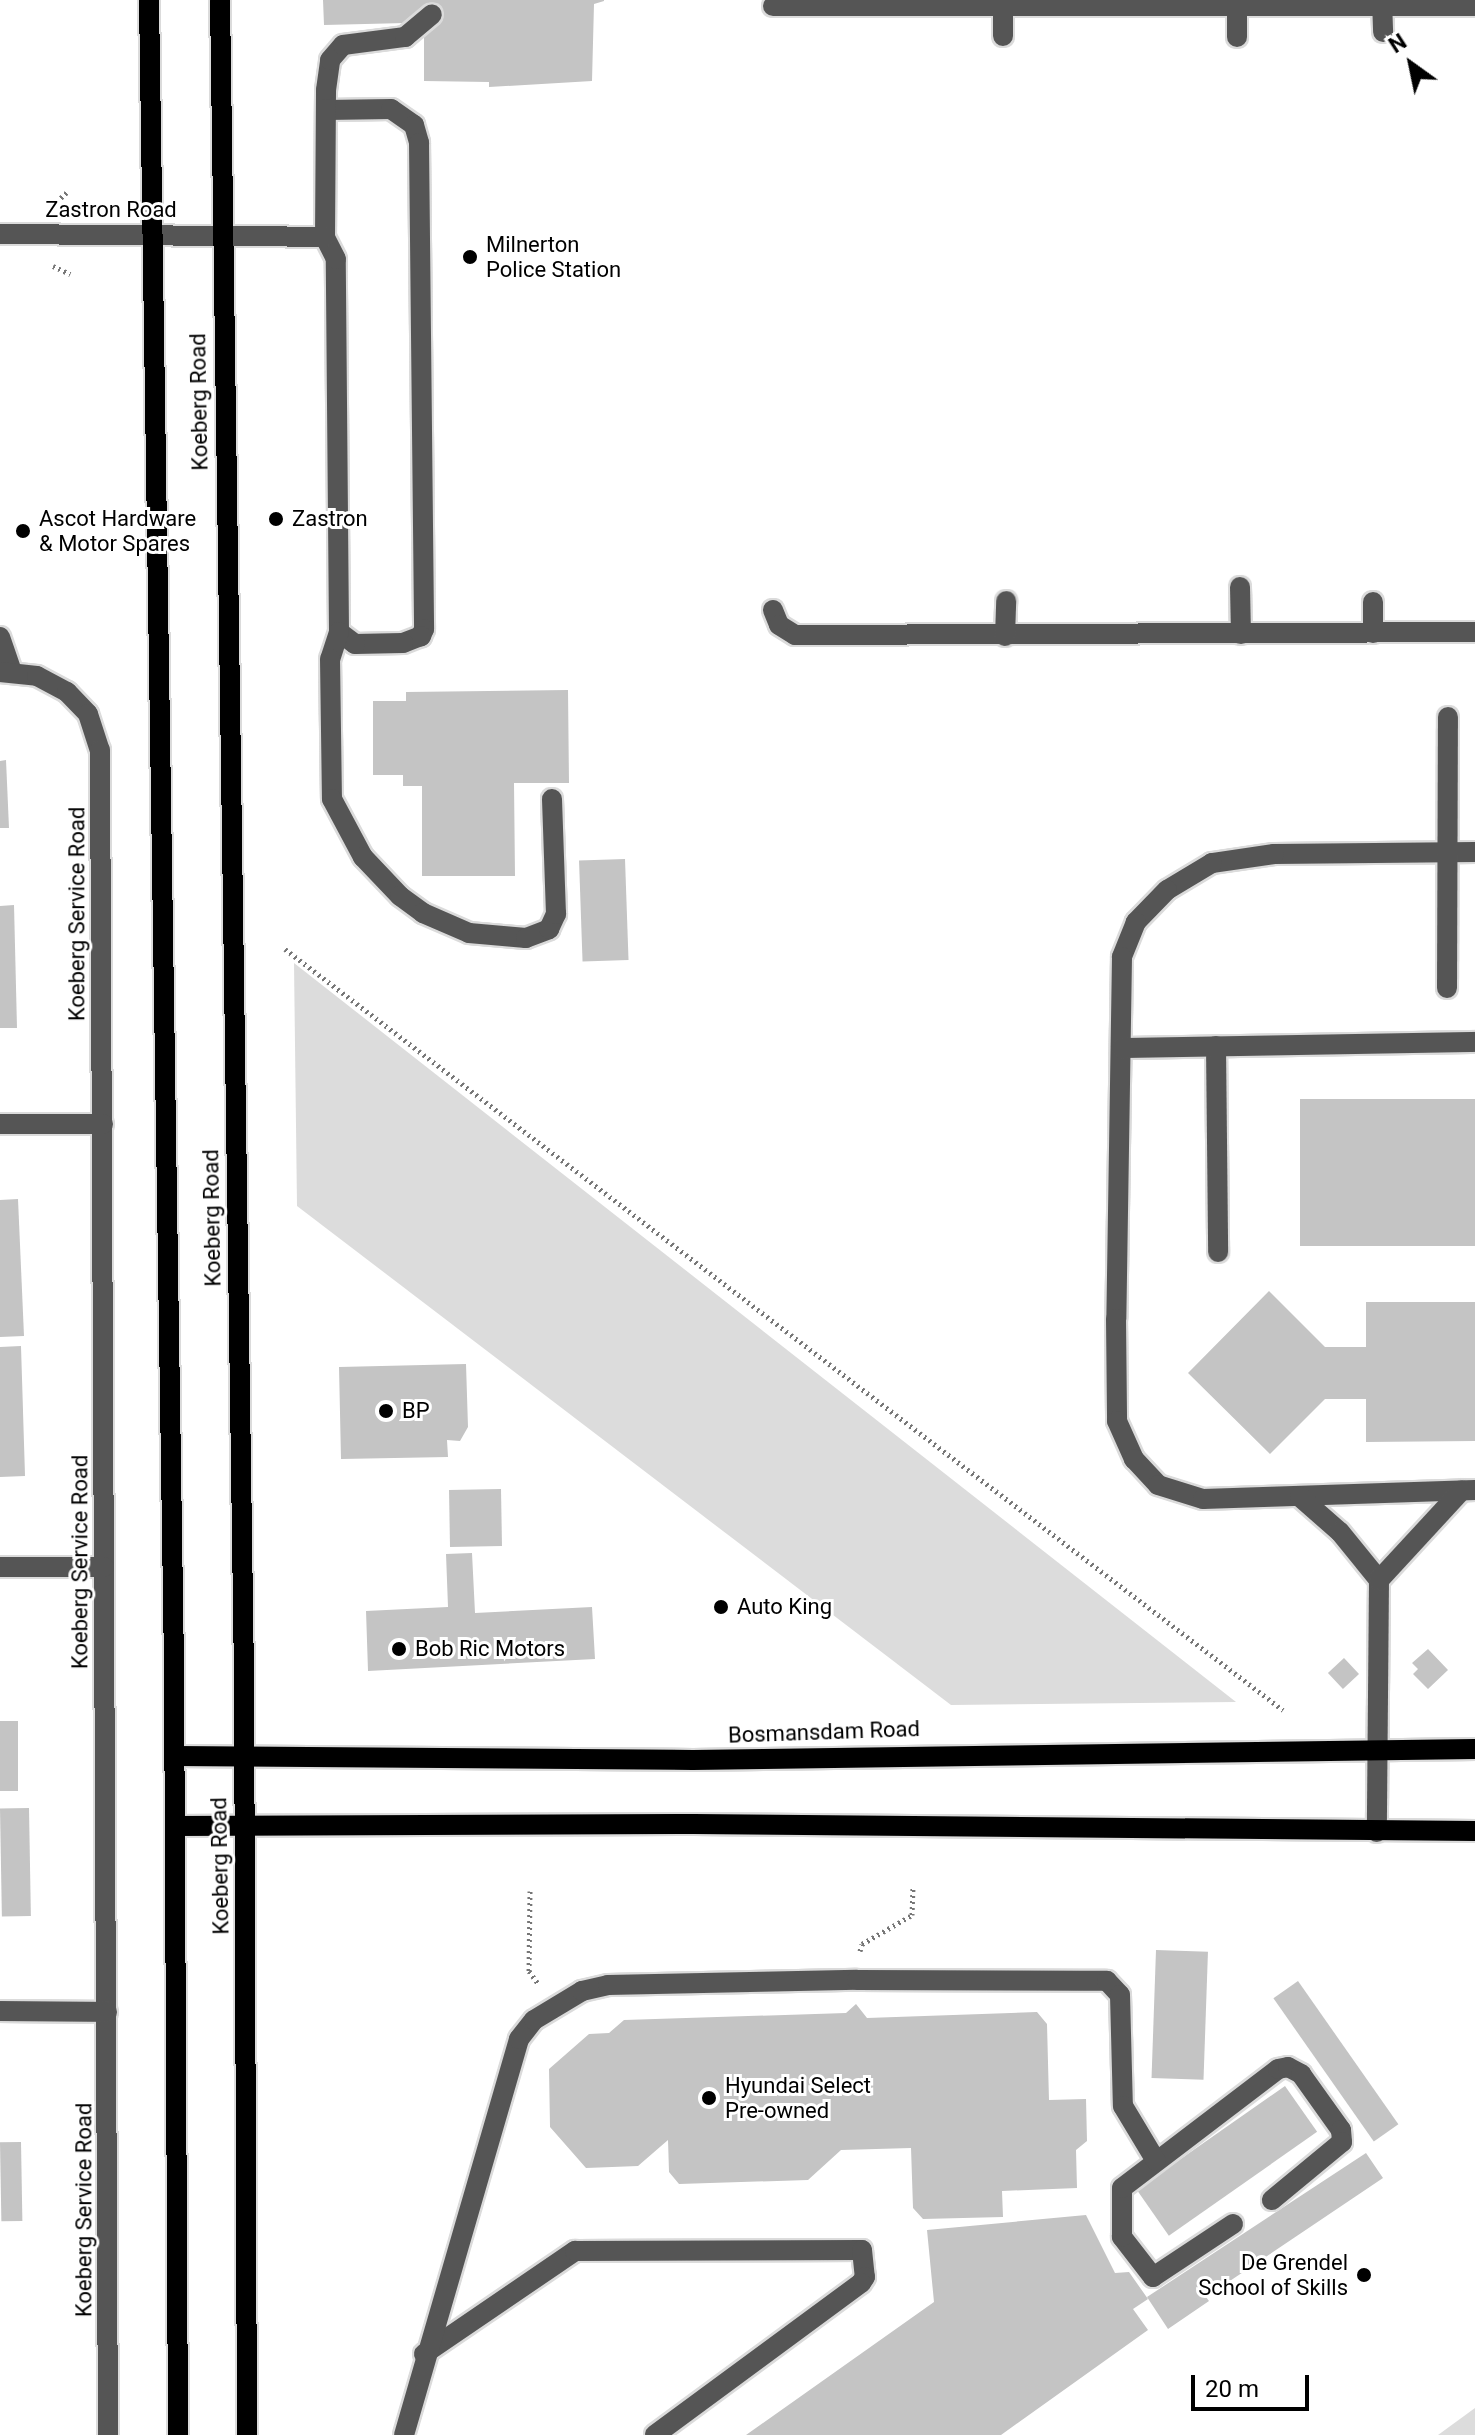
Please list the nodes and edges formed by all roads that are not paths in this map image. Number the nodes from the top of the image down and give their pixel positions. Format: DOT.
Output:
graph roads {
  1 [pos="149,0"];
  2 [pos="220,0"];
  3 [pos="1003,2"];
  4 [pos="1237,2"];
  5 [pos="1382,2"];
  6 [pos="773,6"];
  7 [pos="1475,6"];
  8 [pos="432,14"];
  9 [pos="1383,32"];
  10 [pos="1003,36"];
  11 [pos="1237,37"];
  12 [pos="327,110"];
  13 [pos="0,234"];
  14 [pos="151,234"];
  15 [pos="222,235"];
  16 [pos="325,237"];
  17 [pos="1240,587"];
  18 [pos="1006,601"];
  19 [pos="1373,602"];
  20 [pos="773,610"];
  21 [pos="339,632"];
  22 [pos="1475,632"];
  23 [pos="1373,633"];
  24 [pos="1241,634"];
  25 [pos="1005,636"];
  26 [pos="0,637"];
  27 [pos="6,672"];
  28 [pos="1448,717"];
  29 [pos="552,799"];
  30 [pos="1447,852"];
  31 [pos="1475,852"];
  32 [pos="1447,988"];
  33 [pos="1475,1042"];
  34 [pos="1216,1046"];
  35 [pos="1121,1048"];
  36 [pos="0,1124"];
  37 [pos="103,1124"];
  38 [pos="1218,1252"];
  39 [pos="1469,1490"];
  40 [pos="1300,1497"];
  41 [pos="0,1567"];
  42 [pos="104,1567"];
  43 [pos="1379,1580"];
  44 [pos="1379,1749"];
  45 [pos="1475,1749"];
  46 [pos="242,1755"];
  47 [pos="175,1756"];
  48 [pos="243,1825"];
  49 [pos="175,1826"];
  50 [pos="1475,1831"];
  51 [pos="1377,1832"];
  52 [pos="0,2011"];
  53 [pos="107,2012"];
  54 [pos="1156,2161"];
  55 [pos="1272,2200"];
  56 [pos="1233,2224"];
  57 [pos="424,2354"];
  58 [pos="108,2435"];
  59 [pos="178,2435"];
  60 [pos="247,2435"];
  61 [pos="404,2435"];
  62 [pos="655,2435"];
  1 -- 14 [label="main road, Koeberg Road"];
  2 -- 15 [label="main road, Koeberg Road"];
  3 -- 4 [label="street"];
  3 -- 6 [label="street"];
  3 -- 10 [label="street"];
  4 -- 5 [label="street"];
  4 -- 11 [label="street"];
  5 -- 7 [label="street"];
  5 -- 9 [label="street"];
  8 -- 12 [label="street"];
  12 -- 16 [label="street"];
  12 -- 21 [label="street"];
  13 -- 14 [label="street, Zastron Road"];
  14 -- 15 [label="street, Zastron Road"];
  14 -- 47 [label="main road, Koeberg Road"];
  15 -- 16 [label="street, Zastron Road"];
  15 -- 46 [label="main road, Koeberg Road"];
  16 -- 21 [label="street"];
  17 -- 24 [label="street"];
  18 -- 25 [label="street"];
  19 -- 23 [label="street"];
  20 -- 25 [label="street"];
  21 -- 29 [label="street"];
  22 -- 23 [label="street"];
  23 -- 24 [label="street"];
  24 -- 25 [label="street"];
  26 -- 27 [label="street"];
  27 -- 37 [label="street, Koeberg Service Road"];
  28 -- 30 [label="street"];
  30 -- 31 [label="street"];
  30 -- 32 [label="street"];
  30 -- 35 [label="street"];
  33 -- 34 [label="street"];
  34 -- 35 [label="street"];
  34 -- 38 [label="street"];
  35 -- 40 [label="street"];
  36 -- 37 [label="street"];
  37 -- 42 [label="street, Koeberg Service Road"];
  39 -- 40 [label="street"];
  39 -- 43 [label="street"];
  40 -- 43 [label="street"];
  41 -- 42 [label="street"];
  42 -- 53 [label="street, Koeberg Service Road"];
  43 -- 44 [label="street"];
  44 -- 45 [label="main road, Bosmansdam Road"];
  44 -- 46 [label="main road, Bosmansdam Road"];
  44 -- 51 [label="street"];
  46 -- 47 [label="main road, Bosmansdam Road"];
  46 -- 48 [label="main road, Koeberg Road"];
  47 -- 49 [label="main road, Koeberg Road"];
  48 -- 49 [label="main road"];
  48 -- 51 [label="main road"];
  48 -- 60 [label="main road, Koeberg Road"];
  49 -- 59 [label="main road, Koeberg Road"];
  50 -- 51 [label="main road"];
  52 -- 53 [label="street"];
  53 -- 58 [label="street, Koeberg Service Road"];
  54 -- 55 [label="street"];
  54 -- 56 [label="street"];
  54 -- 57 [label="street"];
  57 -- 61 [label="street"];
  57 -- 62 [label="street"];
}
